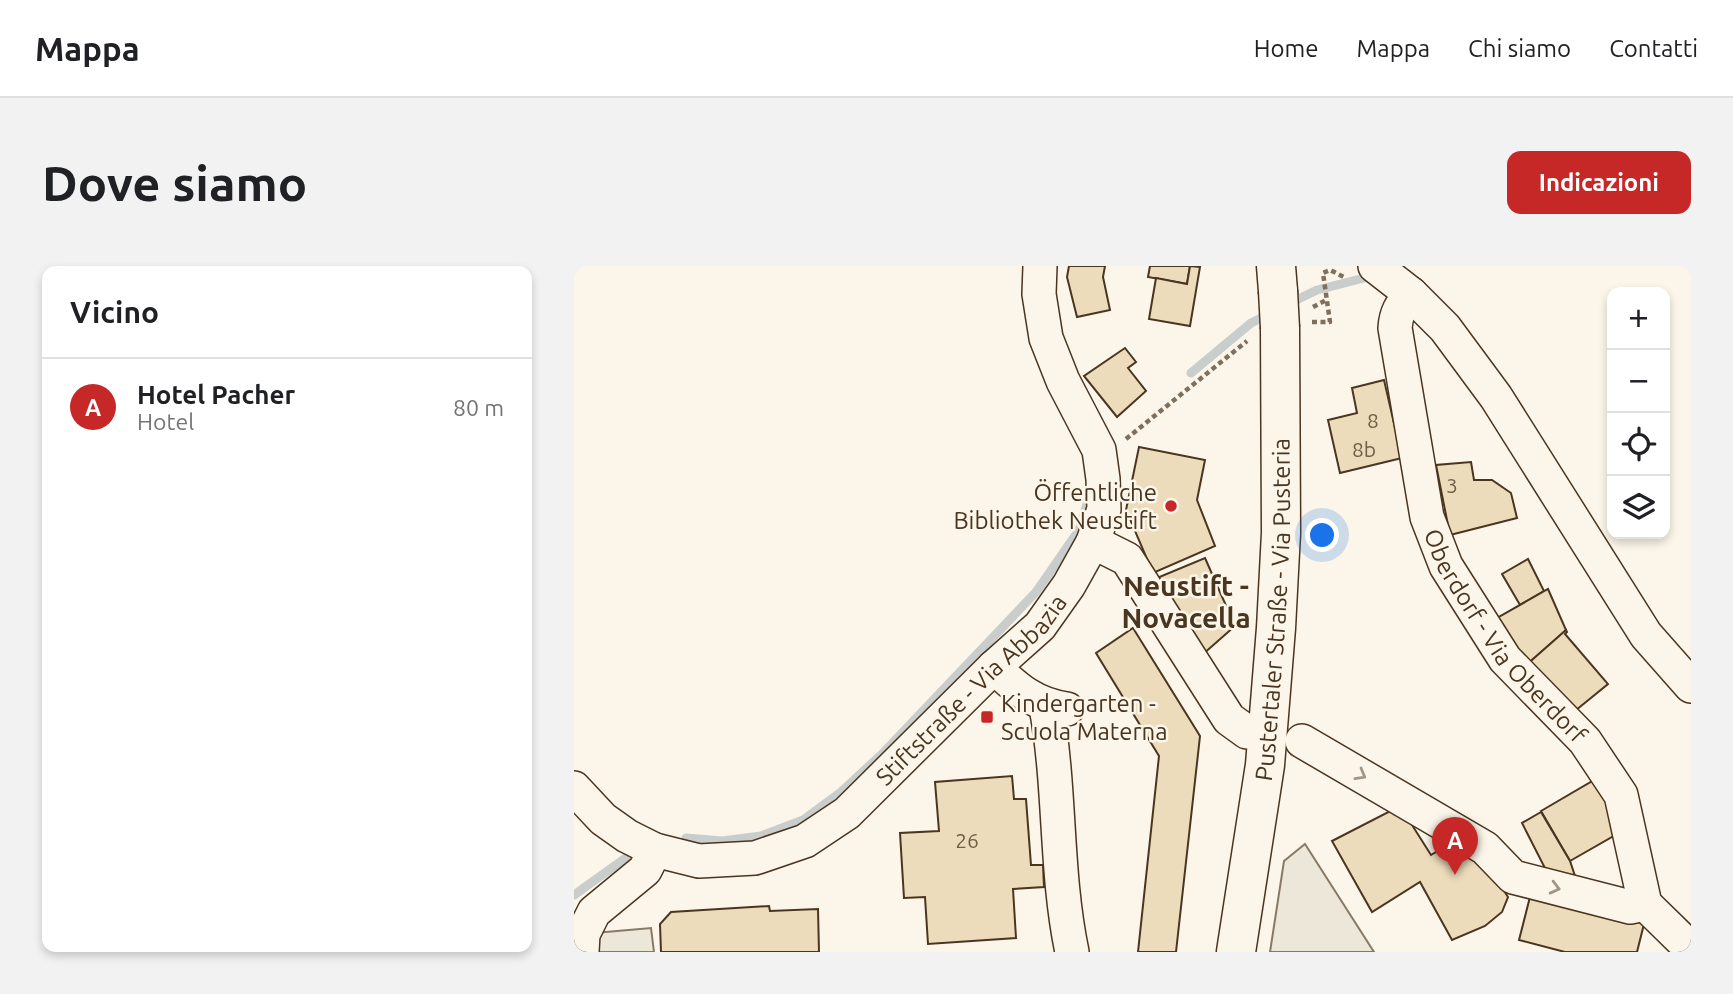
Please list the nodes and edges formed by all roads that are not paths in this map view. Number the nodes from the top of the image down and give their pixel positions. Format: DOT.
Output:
graph roads {
  1 [pos="1040,266"];
  2 [pos="1377,268"];
  3 [pos="1411,294"];
  4 [pos="1282,309"];
  5 [pos="1093,542"];
  6 [pos="994,667"];
  7 [pos="1691,686"];
  8 [pos="1247,733"];
  9 [pos="1303,741"];
  10 [pos="574,788"];
  11 [pos="655,850"];
  12 [pos="1645,904"];
  13 [pos="1678,945"];
  14 [pos="582,952"];
  15 [pos="1072,952"];
  16 [pos="1236,952"];
  1 -- 5 [label="street, Stiftstraße - Via Abbazia"];
  2 -- 3 [label="street"];
  3 -- 7 [label="street"];
  3 -- 12 [label="street, Oberdorf - Via Oberdorf"];
  4 -- 16 [label="main road, Pustertaler Straße - Via Pusteria"];
  5 -- 6 [label="street, Stiftstraße - Via Abbazia"];
  5 -- 8 [label="street"];
  6 -- 11 [label="street, Stiftstraße - Via Abbazia"];
  6 -- 15 [label="street"];
  9 -- 12 [label="street, one-way"];
  10 -- 11 [label="street, Stiftstraße - Via Abbazia"];
  11 -- 14 [label="street"];
  12 -- 13 [label="street"];
}
